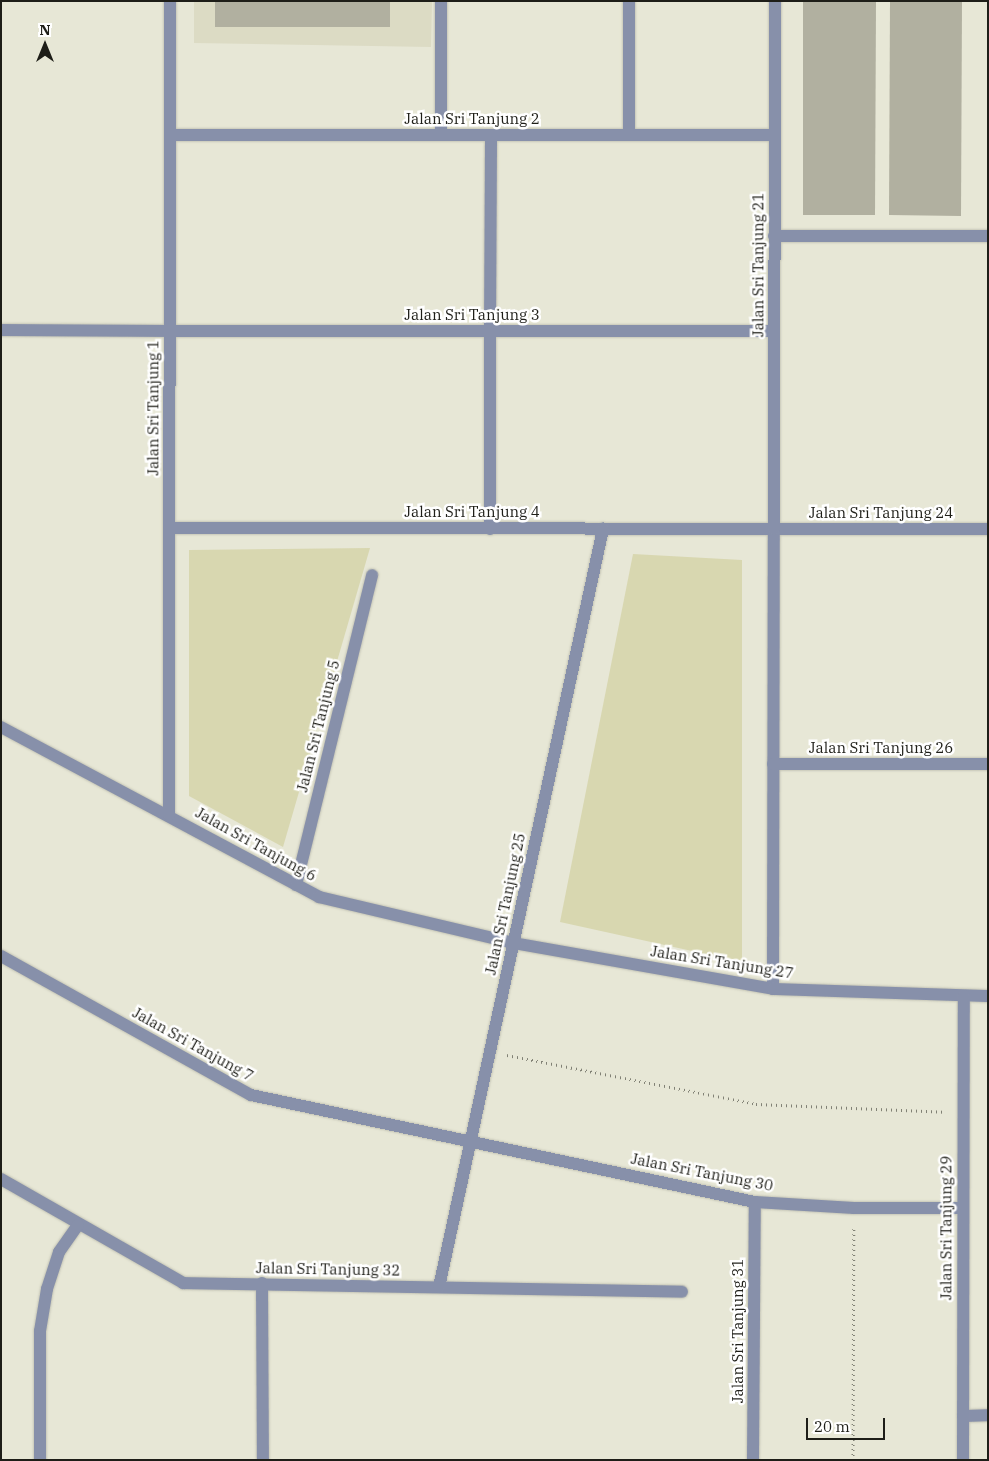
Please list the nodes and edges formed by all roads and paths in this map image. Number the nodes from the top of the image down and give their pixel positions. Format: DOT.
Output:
graph roads {
  1 [pos="170,1"];
  2 [pos="441,1"];
  3 [pos="629,1"];
  4 [pos="774,1"];
  5 [pos="170,135"];
  6 [pos="441,135"];
  7 [pos="491,135"];
  8 [pos="629,135"];
  9 [pos="774,135"];
  10 [pos="774,236"];
  11 [pos="988,236"];
  12 [pos="1,330"];
  13 [pos="170,331"];
  14 [pos="490,331"];
  15 [pos="774,331"];
  16 [pos="169,528"];
  17 [pos="490,528"];
  18 [pos="603,529"];
  19 [pos="774,529"];
  20 [pos="988,529"];
  21 [pos="372,576"];
  22 [pos="1,727"];
  23 [pos="773,764"];
  24 [pos="988,764"];
  25 [pos="169,814"];
  26 [pos="296,885"];
  27 [pos="513,943"];
  28 [pos="1,956"];
  29 [pos="773,989"];
  30 [pos="964,996"];
  31 [pos="988,996"];
  32 [pos="490,1052"];
  33 [pos="963,1112"];
  34 [pos="470,1139"];
  35 [pos="1,1180"];
  36 [pos="755,1202"];
  37 [pos="854,1208"];
  38 [pos="960,1208"];
  39 [pos="78,1225"];
  40 [pos="262,1283"];
  41 [pos="438,1287"];
  42 [pos="682,1292"];
  43 [pos="988,1415"];
  44 [pos="963,1416"];
  45 [pos="40,1460"];
  46 [pos="263,1460"];
  47 [pos="753,1460"];
  48 [pos="853,1460"];
  49 [pos="963,1460"];
  1 -- 5 [label="street, Jalan Sri Tanjung 1"];
  2 -- 6 [label="street"];
  3 -- 8 [label="street"];
  4 -- 9 [label="street, Jalan Sri Tanjung 21"];
  5 -- 6 [label="street, Jalan Sri Tanjung 2"];
  5 -- 13 [label="street, Jalan Sri Tanjung 1"];
  6 -- 7 [label="street, Jalan Sri Tanjung 2"];
  7 -- 8 [label="street, Jalan Sri Tanjung 2"];
  7 -- 14 [label="street"];
  8 -- 9 [label="street, Jalan Sri Tanjung 2"];
  9 -- 10 [label="street, Jalan Sri Tanjung 21"];
  10 -- 11 [label="street"];
  10 -- 15 [label="street, Jalan Sri Tanjung 21"];
  12 -- 13 [label="street, Jalan Sri Tanjung 3"];
  13 -- 14 [label="street, Jalan Sri Tanjung 3"];
  13 -- 16 [label="street, Jalan Sri Tanjung 1"];
  14 -- 15 [label="street, Jalan Sri Tanjung 3"];
  14 -- 17 [label="street"];
  15 -- 19 [label="street, Jalan Sri Tanjung 21"];
  16 -- 17 [label="street, Jalan Sri Tanjung 4"];
  16 -- 25 [label="street, Jalan Sri Tanjung 1"];
  17 -- 18 [label="street, Jalan Sri Tanjung 4"];
  18 -- 19 [label="street, Jalan Sri Tanjung 4"];
  18 -- 27 [label="street, Jalan Sri Tanjung 25"];
  19 -- 20 [label="street, Jalan Sri Tanjung 24"];
  19 -- 23 [label="street, Jalan Sri Tanjung 21"];
  21 -- 26 [label="street, Jalan Sri Tanjung 5"];
  22 -- 25 [label="street, Jalan Sri Tanjung 6"];
  23 -- 24 [label="street, Jalan Sri Tanjung 26"];
  23 -- 29 [label="street, Jalan Sri Tanjung 21"];
  25 -- 26 [label="street, Jalan Sri Tanjung 6"];
  26 -- 27 [label="street, Jalan Sri Tanjung 6"];
  27 -- 29 [label="street, Jalan Sri Tanjung 27"];
  27 -- 32 [label="street, Jalan Sri Tanjung 25"];
  28 -- 34 [label="street, Jalan Sri Tanjung 7"];
  29 -- 30 [label="street, Jalan Sri Tanjung 27"];
  30 -- 31 [label="street, Jalan Sri Tanjung 27"];
  30 -- 33 [label="street, Jalan Sri Tanjung 29"];
  32 -- 33 [label="path"];
  32 -- 34 [label="street, Jalan Sri Tanjung 25"];
  33 -- 38 [label="street, Jalan Sri Tanjung 29"];
  34 -- 36 [label="street, Jalan Sri Tanjung 30"];
  34 -- 41 [label="street, Jalan Sri Tanjung 25"];
  35 -- 39 [label="street, Jalan Sri Tanjung 32"];
  36 -- 37 [label="street, Jalan Sri Tanjung 30"];
  36 -- 47 [label="street, Jalan Sri Tanjung 31"];
  37 -- 38 [label="street, Jalan Sri Tanjung 30"];
  37 -- 48 [label="path"];
  38 -- 44 [label="street, Jalan Sri Tanjung 29"];
  39 -- 40 [label="street, Jalan Sri Tanjung 32"];
  39 -- 45 [label="street"];
  40 -- 41 [label="street, Jalan Sri Tanjung 32"];
  40 -- 46 [label="street"];
  41 -- 42 [label="street, Jalan Sri Tanjung 32"];
  43 -- 44 [label="street"];
  44 -- 49 [label="street, Jalan Sri Tanjung 29"];
}
